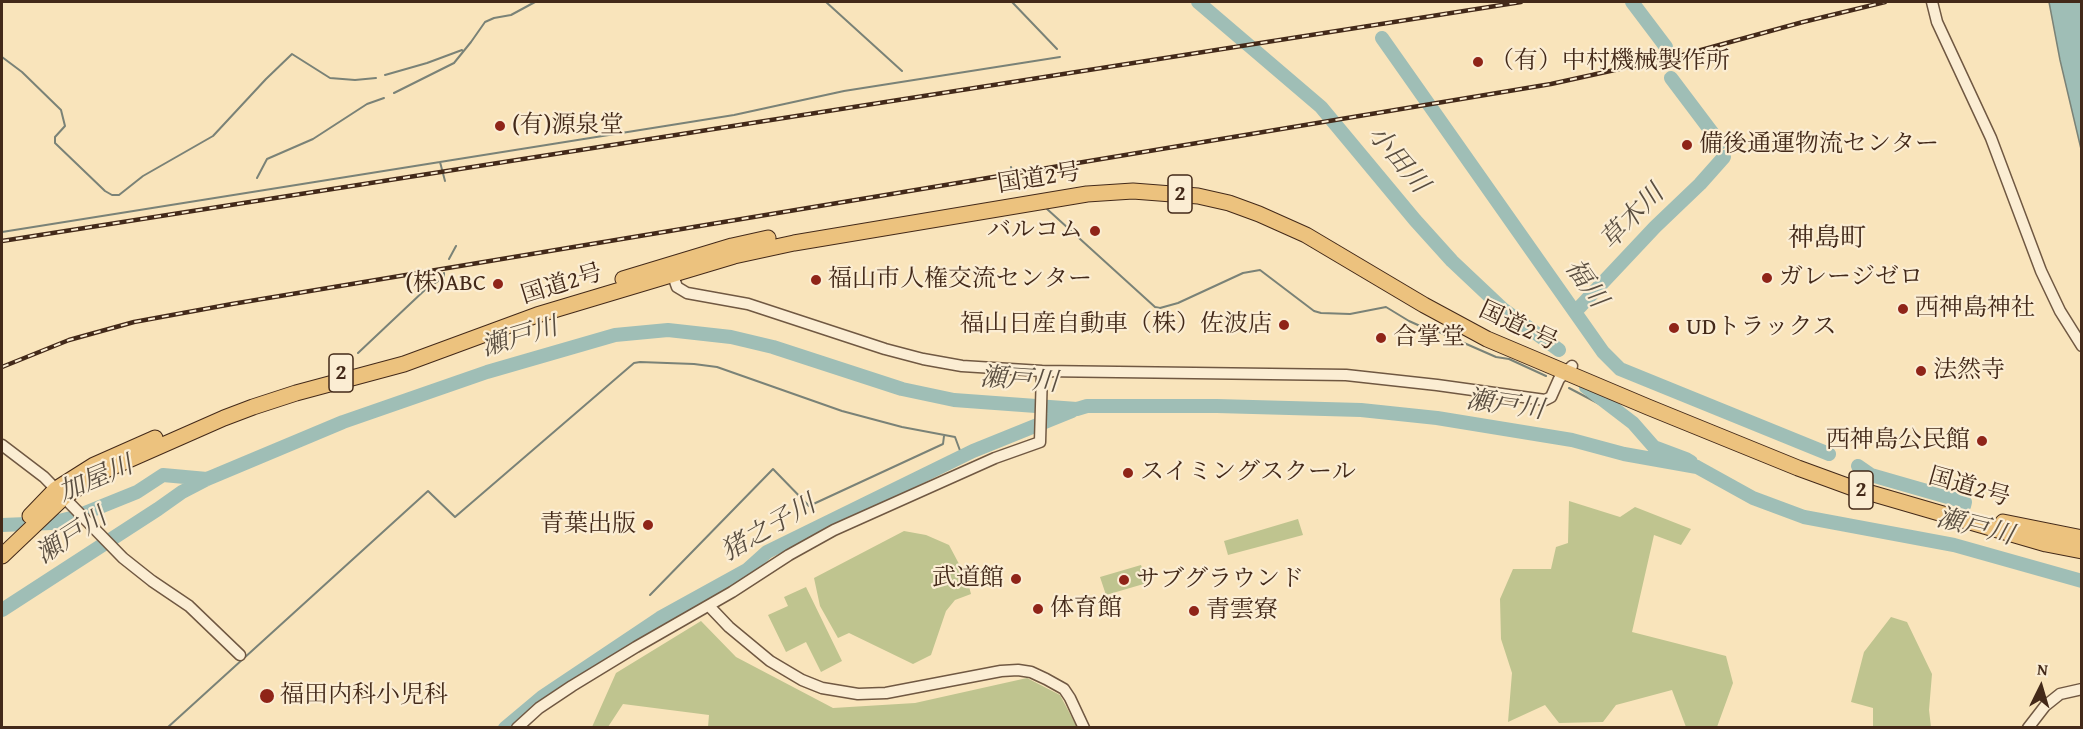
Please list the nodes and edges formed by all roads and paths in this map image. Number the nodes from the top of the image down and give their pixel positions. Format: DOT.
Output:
graph roads {
  1 [pos="1932,2"];
  2 [pos="671,270"];
  3 [pos="2082,345"];
  4 [pos="1569,370"];
  5 [pos="1042,375"];
  6 [pos="2,445"];
  7 [pos="65,498"];
  8 [pos="13,537"];
  9 [pos="2082,538"];
  10 [pos="2082,551"];
  11 [pos="2,556"];
  12 [pos="709,606"];
  13 [pos="240,655"];
  14 [pos="2082,689"];
  15 [pos="517,728"];
  16 [pos="1084,728"];
  17 [pos="2028,728"];
  1 -- 3 [label="street"];
  2 -- 4 [label="highway, 国道2号 / 2"];
  2 -- 5 [label="street"];
  2 -- 7 [label="highway, 国道2号 / 2"];
  4 -- 5 [label="street"];
  4 -- 9 [label="highway, 国道2号 / 2"];
  4 -- 10 [label="highway, 国道2号 / 2"];
  5 -- 12 [label="street"];
  6 -- 7 [label="street"];
  7 -- 8 [label="highway, 国道2号 / 2"];
  7 -- 13 [label="street"];
  8 -- 11 [label="highway, 国道2号 / 2"];
  12 -- 15 [label="street"];
  12 -- 16 [label="street"];
  14 -- 17 [label="street"];
}
